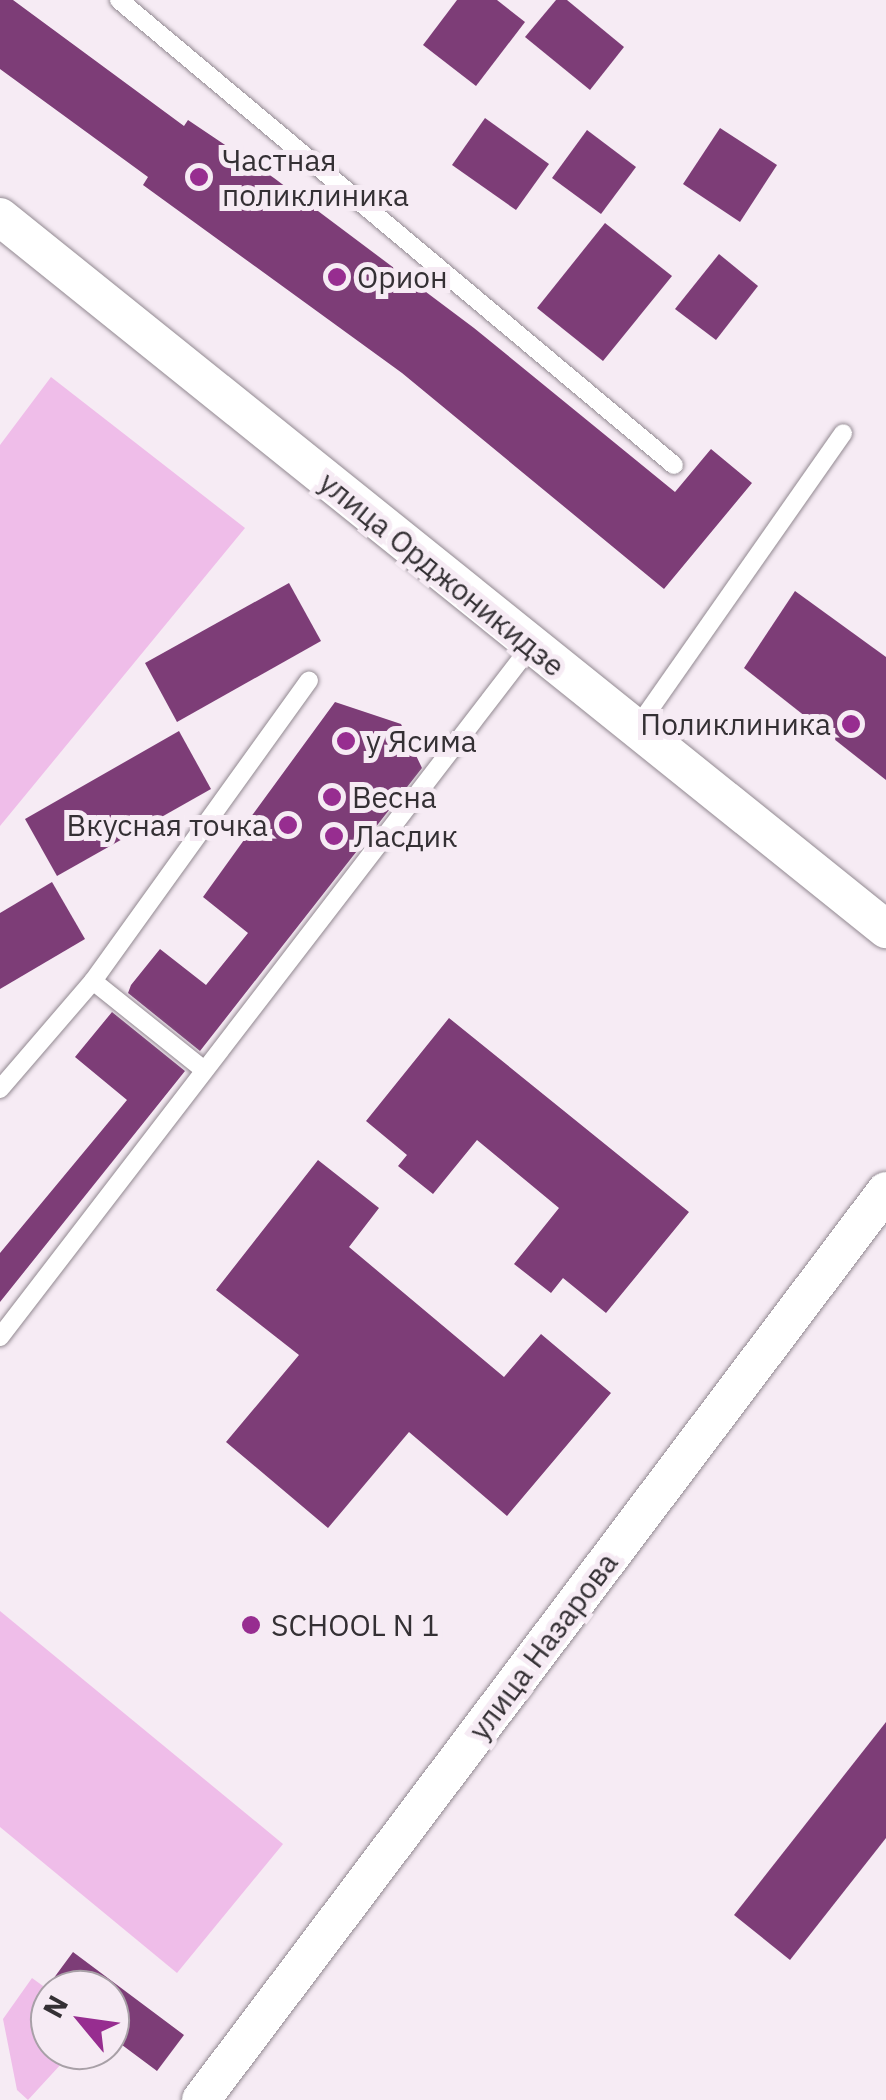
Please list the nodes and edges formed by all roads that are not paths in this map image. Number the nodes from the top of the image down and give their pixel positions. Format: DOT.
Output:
graph roads {
  1 [pos="120,0"];
  2 [pos="0,217"];
  3 [pos="843,433"];
  4 [pos="674,464"];
  5 [pos="531,646"];
  6 [pos="310,680"];
  7 [pos="636,730"];
  8 [pos="886,929"];
  9 [pos="93,981"];
  10 [pos="204,1070"];
  11 [pos="0,1089"];
  12 [pos="886,1192"];
  13 [pos="0,1337"];
  14 [pos="200,2100"];
  1 -- 4 [label="lane"];
  2 -- 5 [label="street, улица Орджоникидзе"];
  3 -- 7 [label="lane"];
  5 -- 7 [label="street, улица Орджоникидзе"];
  5 -- 10 [label="lane"];
  6 -- 9 [label="lane"];
  7 -- 8 [label="street, улица Орджоникидзе"];
  9 -- 10 [label="lane"];
  9 -- 11 [label="lane"];
  10 -- 13 [label="lane"];
  12 -- 14 [label="street, улица Назарова"];
}
